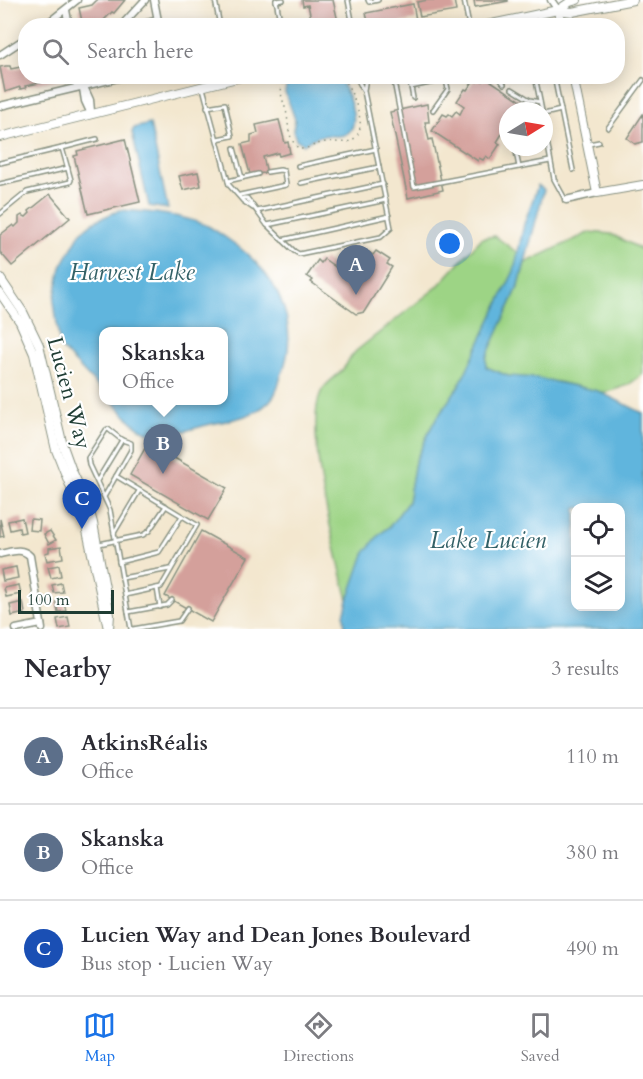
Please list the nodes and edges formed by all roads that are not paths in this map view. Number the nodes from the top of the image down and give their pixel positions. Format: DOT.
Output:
graph roads {
  1 [pos="77,0"];
  2 [pos="145,0"];
  3 [pos="154,0"];
  4 [pos="215,0"];
  5 [pos="283,0"];
  6 [pos="348,0"];
  7 [pos="368,0"];
  8 [pos="378,0"];
  9 [pos="464,0"];
  10 [pos="551,0"];
  11 [pos="557,0"];
  12 [pos="577,0"];
  13 [pos="633,0"];
  14 [pos="276,1"];
  15 [pos="66,10"];
  16 [pos="558,10"];
  17 [pos="55,18"];
  18 [pos="68,18"];
  19 [pos="128,18"];
  20 [pos="158,18"];
  21 [pos="218,18"];
  22 [pos="279,18"];
  23 [pos="351,18"];
  24 [pos="467,18"];
  25 [pos="519,18"];
  26 [pos="560,18"];
  27 [pos="18,43"];
  28 [pos="0,55"];
  29 [pos="643,80"];
  30 [pos="92,84"];
  31 [pos="210,84"];
  32 [pos="360,84"];
  33 [pos="365,84"];
  34 [pos="395,84"];
  35 [pos="410,84"];
  36 [pos="426,84"];
  37 [pos="447,84"];
  38 [pos="537,84"];
  39 [pos="556,84"];
  40 [pos="575,84"];
  41 [pos="84,86"];
  42 [pos="203,86"];
  43 [pos="411,87"];
  44 [pos="512,89"];
  45 [pos="364,92"];
  46 [pos="413,98"];
  47 [pos="540,102"];
  48 [pos="0,106"];
  49 [pos="207,107"];
  50 [pos="433,110"];
  51 [pos="561,110"];
  52 [pos="553,111"];
  53 [pos="91,114"];
  54 [pos="608,128"];
  55 [pos="0,137"];
  56 [pos="97,139"];
  57 [pos="217,139"];
  58 [pos="599,142"];
  59 [pos="587,145"];
  60 [pos="63,148"];
  61 [pos="234,148"];
  62 [pos="376,149"];
  63 [pos="517,156"];
  64 [pos="549,156"];
  65 [pos="550,160"];
  66 [pos="0,163"];
  67 [pos="298,166"];
  68 [pos="380,167"];
  69 [pos="519,167"];
  70 [pos="68,168"];
  71 [pos="573,170"];
  72 [pos="267,172"];
  73 [pos="258,174"];
  74 [pos="242,178"];
  75 [pos="228,181"];
  76 [pos="301,183"];
  77 [pos="0,184"];
  78 [pos="383,184"];
  79 [pos="643,186"];
  80 [pos="597,193"];
  81 [pos="241,197"];
  82 [pos="386,200"];
  83 [pos="566,200"];
  84 [pos="255,209"];
  85 [pos="0,214"];
  86 [pos="389,216"];
  87 [pos="267,225"];
  88 [pos="282,240"];
  89 [pos="0,278"];
  90 [pos="0,293"];
  91 [pos="122,440"];
  92 [pos="116,476"];
  93 [pos="97,481"];
  94 [pos="140,491"];
  95 [pos="104,497"];
  96 [pos="165,506"];
  97 [pos="182,516"];
  98 [pos="114,534"];
  99 [pos="116,541"];
  100 [pos="94,544"];
  101 [pos="0,554"];
  102 [pos="119,562"];
  103 [pos="172,569"];
  104 [pos="122,578"];
  105 [pos="157,588"];
  106 [pos="125,595"];
  107 [pos="172,600"];
  108 [pos="160,607"];
  109 [pos="188,608"];
  110 [pos="128,612"];
  111 [pos="42,626"];
  112 [pos="16,629"];
  113 [pos="109,629"];
  114 [pos="132,629"];
  1 -- 15 [label="street"];
  2 -- 19 [label="street"];
  3 -- 20 [label="street"];
  4 -- 21 [label="lane"];
  5 -- 14 [label="lane"];
  6 -- 23 [label="lane"];
  7 -- 8 [label="lane"];
  9 -- 24 [label="lane"];
  10 -- 16 [label="street"];
  11 -- 16 [label="street"];
  12 -- 16 [label="street"];
  13 -- 16 [label="street"];
  14 -- 22 [label="lane"];
  15 -- 17 [label="street"];
  15 -- 18 [label="street"];
  16 -- 25 [label="street"];
  16 -- 26 [label="street"];
  27 -- 28 [label="street"];
  29 -- 54 [label="lane"];
  30 -- 41 [label="street"];
  31 -- 42 [label="street"];
  32 -- 45 [label="lane"];
  33 -- 45 [label="lane"];
  34 -- 69 [label="lane"];
  35 -- 43 [label="lane"];
  36 -- 43 [label="lane"];
  37 -- 50 [label="lane"];
  38 -- 47 [label="lane"];
  39 -- 51 [label="lane"];
  40 -- 59 [label="street"];
  41 -- 48 [label="street"];
  41 -- 53 [label="street"];
  42 -- 49 [label="lane"];
  42 -- 53 [label="street"];
  43 -- 46 [label="lane"];
  44 -- 47 [label="lane"];
  45 -- 62 [label="lane"];
  49 -- 57 [label="lane"];
  49 -- 57 [label="lane"];
  51 -- 52 [label="lane"];
  51 -- 71 [label="lane"];
  53 -- 55 [label="street"];
  56 -- 60 [label="lane"];
  57 -- 75 [label="lane"];
  58 -- 59 [label="lane"];
  59 -- 80 [label="street"];
  60 -- 66 [label="lane"];
  60 -- 70 [label="lane"];
  61 -- 74 [label="lane"];
  62 -- 67 [label="lane"];
  62 -- 68 [label="lane"];
  63 -- 69 [label="lane"];
  64 -- 65 [label="lane"];
  65 -- 69 [label="lane"];
  65 -- 83 [label="lane"];
  68 -- 76 [label="lane"];
  68 -- 78 [label="lane"];
  70 -- 77 [label="lane"];
  70 -- 85 [label="lane"];
  72 -- 81 [label="lane"];
  73 -- 74 [label="lane"];
  74 -- 75 [label="lane"];
  75 -- 81 [label="lane"];
  78 -- 82 [label="lane"];
  78 -- 84 [label="lane"];
  79 -- 80 [label="street"];
  80 -- 83 [label="street"];
  81 -- 84 [label="lane"];
  82 -- 86 [label="lane"];
  82 -- 87 [label="lane"];
  84 -- 87 [label="lane"];
  86 -- 88 [label="lane"];
  86 -- 88 [label="lane"];
  87 -- 88 [label="lane"];
  89 -- 100 [label="street, Lucien Way"];
  90 -- 100 [label="street, Lucien Way"];
  91 -- 92 [label="lane"];
  91 -- 93 [label="lane"];
  91 -- 93 [label="lane"];
  92 -- 94 [label="lane"];
  92 -- 95 [label="lane"];
  93 -- 95 [label="lane"];
  94 -- 96 [label="lane"];
  94 -- 98 [label="lane"];
  95 -- 98 [label="lane"];
  96 -- 97 [label="lane"];
  96 -- 99 [label="lane"];
  97 -- 102 [label="lane"];
  97 -- 103 [label="lane"];
  98 -- 99 [label="lane"];
  99 -- 100 [label="lane"];
  99 -- 102 [label="lane"];
  100 -- 113 [label="street, Lucien Way"];
  101 -- 111 [label="street"];
  102 -- 104 [label="lane"];
  103 -- 104 [label="lane"];
  103 -- 105 [label="lane"];
  104 -- 106 [label="lane"];
  105 -- 106 [label="lane"];
  105 -- 108 [label="lane"];
  106 -- 110 [label="lane"];
  107 -- 108 [label="lane"];
  108 -- 110 [label="lane"];
  109 -- 114 [label="lane"];
  110 -- 114 [label="lane"];
  111 -- 112 [label="street"];
}
